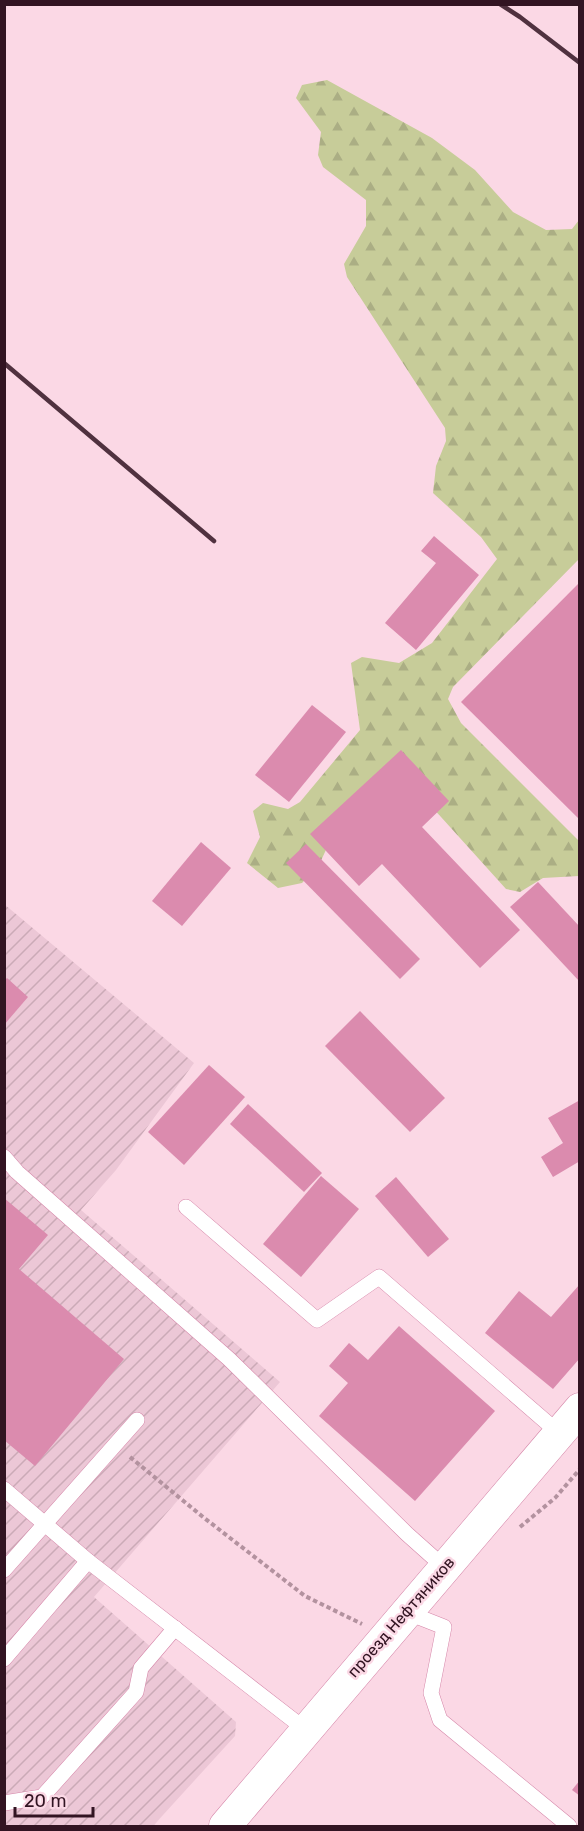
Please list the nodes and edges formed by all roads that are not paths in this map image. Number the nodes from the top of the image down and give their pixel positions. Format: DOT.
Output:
graph roads {
  1 [pos="4,1157"];
  2 [pos="186,1207"];
  3 [pos="579,1409"];
  4 [pos="137,1420"];
  5 [pos="559,1433"];
  6 [pos="4,1489"];
  7 [pos="45,1524"];
  8 [pos="88,1561"];
  9 [pos="444,1568"];
  10 [pos="4,1570"];
  11 [pos="406,1612"];
  12 [pos="175,1628"];
  13 [pos="4,1659"];
  14 [pos="306,1730"];
  15 [pos="4,1803"];
  16 [pos="225,1827"];
  17 [pos="569,1827"];
  1 -- 9 [label="lane"];
  2 -- 5 [label="lane"];
  3 -- 5 [label="street, проезд Нефтяников"];
  4 -- 7 [label="lane"];
  5 -- 9 [label="street, проезд Нефтяников"];
  6 -- 7 [label="lane"];
  7 -- 8 [label="lane"];
  7 -- 10 [label="lane"];
  8 -- 12 [label="lane"];
  8 -- 13 [label="lane"];
  9 -- 11 [label="street, проезд Нефтяников"];
  11 -- 14 [label="street, проезд Нефтяников"];
  11 -- 17 [label="lane"];
  12 -- 14 [label="lane"];
  12 -- 15 [label="lane"];
  14 -- 16 [label="street, проезд Нефтяников"];
}
